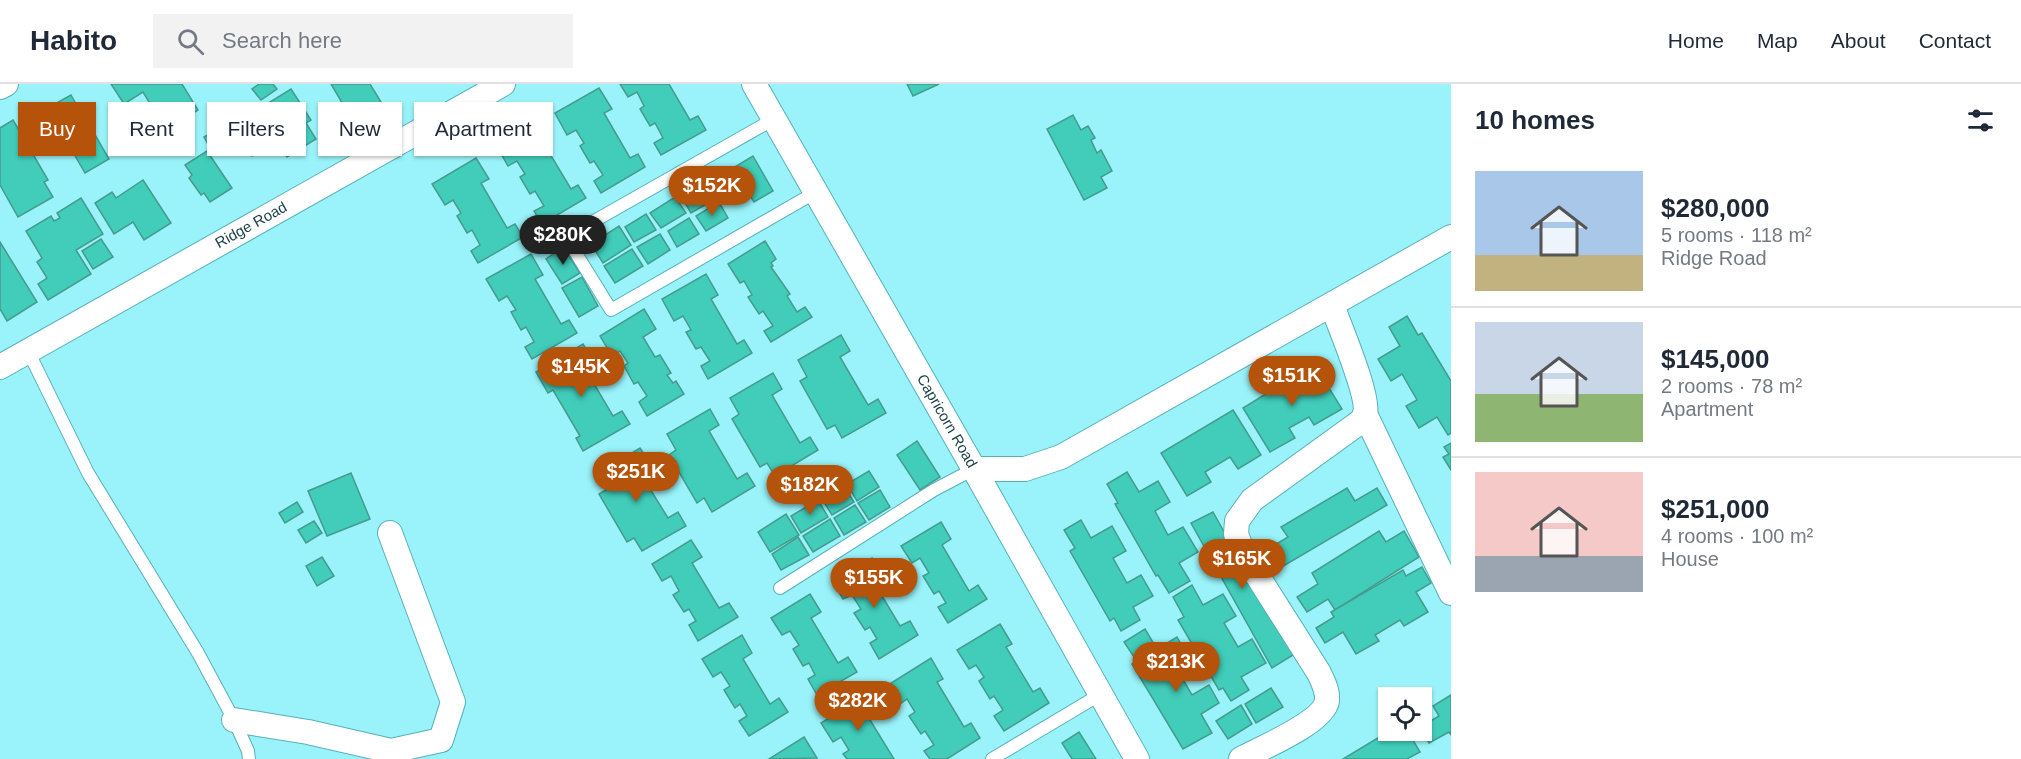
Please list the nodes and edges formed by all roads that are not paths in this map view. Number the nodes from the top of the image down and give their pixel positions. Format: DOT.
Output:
graph roads {
  1 [pos="6,84"];
  2 [pos="502,84"];
  3 [pos="754,84"];
  4 [pos="0,87"];
  5 [pos="774,119"];
  6 [pos="816,192"];
  7 [pos="1451,237"];
  8 [pos="1332,304"];
  9 [pos="28,351"];
  10 [pos="0,367"];
  11 [pos="1365,414"];
  12 [pos="975,469"];
  13 [pos="390,533"];
  14 [pos="780,588"];
  15 [pos="1451,593"];
  16 [pos="1101,694"];
  17 [pos="234,720"];
  18 [pos="249,759"];
  19 [pos="992,759"];
  20 [pos="1137,759"];
  21 [pos="1241,759"];
  1 -- 4 [label="street"];
  2 -- 9 [label="street, Ridge Road"];
  3 -- 5 [label="street, Capricorn Road"];
  5 -- 6 [label="street, Capricorn Road"];
  5 -- 6 [label="lane"];
  6 -- 12 [label="street, Capricorn Road"];
  7 -- 8 [label="street"];
  8 -- 11 [label="street"];
  8 -- 12 [label="street"];
  9 -- 10 [label="street, Ridge Road"];
  9 -- 17 [label="lane"];
  11 -- 15 [label="street"];
  11 -- 21 [label="street"];
  12 -- 14 [label="lane"];
  12 -- 16 [label="street, Capricorn Road"];
  13 -- 17 [label="street"];
  16 -- 19 [label="lane"];
  16 -- 20 [label="street, Capricorn Road"];
  17 -- 18 [label="lane"];
}
